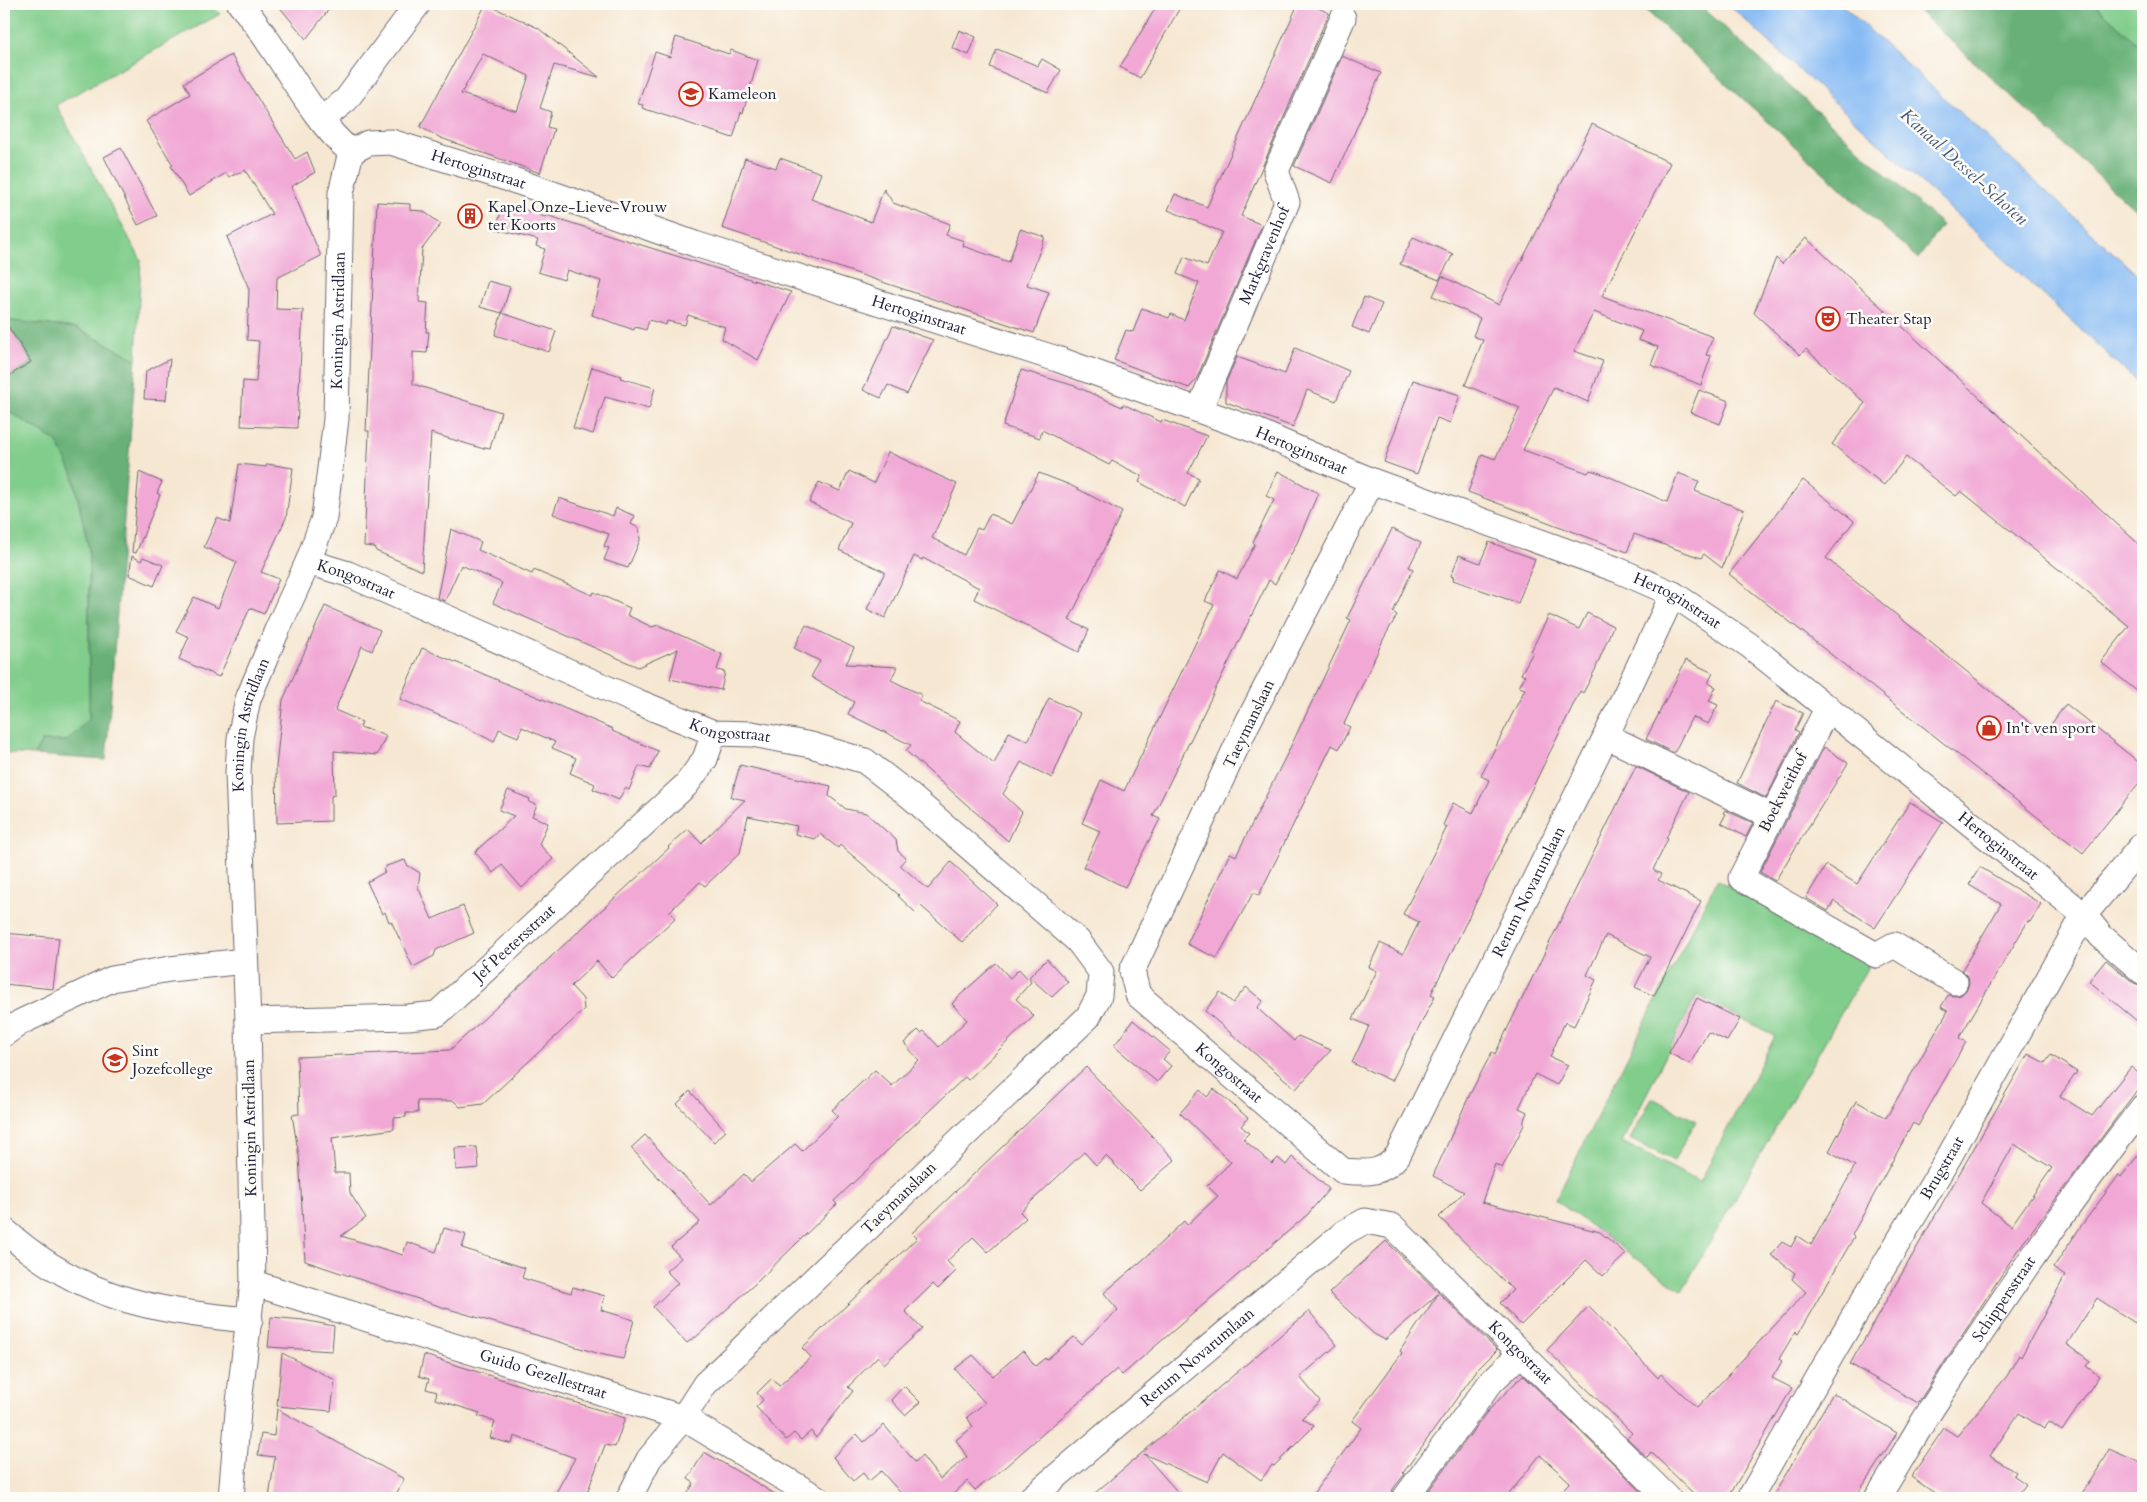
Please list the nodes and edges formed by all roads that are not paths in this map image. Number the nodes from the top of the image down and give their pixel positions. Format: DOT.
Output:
graph roads {
  1 [pos="240,4"];
  2 [pos="418,4"];
  3 [pos="1343,18"];
  4 [pos="321,120"];
  5 [pos="351,152"];
  6 [pos="1199,410"];
  7 [pos="1372,481"];
  8 [pos="308,562"];
  9 [pos="1672,594"];
  10 [pos="1828,708"];
  11 [pos="714,733"];
  12 [pos="1606,736"];
  13 [pos="1772,814"];
  14 [pos="2143,844"];
  15 [pos="2084,915"];
  16 [pos="246,961"];
  17 [pos="1132,971"];
  18 [pos="1101,972"];
  19 [pos="2143,972"];
  20 [pos="1955,982"];
  21 [pos="248,1021"];
  22 [pos="4,1034"];
  23 [pos="2143,1107"];
  24 [pos="1368,1173"];
  25 [pos="1365,1221"];
  26 [pos="4,1230"];
  27 [pos="253,1284"];
  28 [pos="250,1320"];
  29 [pos="1521,1353"];
  30 [pos="684,1418"];
  31 [pos="231,1498"];
  32 [pos="629,1498"];
  33 [pos="817,1498"];
  34 [pos="1031,1498"];
  35 [pos="1405,1498"];
  36 [pos="1668,1498"];
  37 [pos="1750,1498"];
  38 [pos="1878,1498"];
  1 -- 4 [label="street"];
  2 -- 4 [label="street"];
  3 -- 6 [label="street, Markgravenhof"];
  4 -- 5 [label="street"];
  5 -- 6 [label="street, Hertoginstraat"];
  5 -- 8 [label="street, Koningin Astridlaan"];
  6 -- 7 [label="street, Hertoginstraat"];
  7 -- 9 [label="street, Hertoginstraat"];
  7 -- 17 [label="street, Taeymanslaan"];
  8 -- 11 [label="street, Kongostraat"];
  8 -- 16 [label="street, Koningin Astridlaan"];
  9 -- 10 [label="street, Hertoginstraat"];
  9 -- 12 [label="street, Rerum Novarumlaan"];
  10 -- 13 [label="street, Boekweithof"];
  10 -- 15 [label="street, Hertoginstraat"];
  11 -- 18 [label="street, Kongostraat"];
  11 -- 21 [label="street, Jef Peetersstraat"];
  12 -- 13 [label="street"];
  12 -- 24 [label="street, Rerum Novarumlaan"];
  13 -- 20 [label="street, Boekweithof"];
  14 -- 15 [label="street, Brugstraat"];
  15 -- 19 [label="street, Hertoginstraat"];
  15 -- 37 [label="street, Brugstraat"];
  16 -- 21 [label="street, Koningin Astridlaan"];
  16 -- 22 [label="street"];
  17 -- 24 [label="street, Kongostraat"];
  18 -- 30 [label="street, Taeymanslaan"];
  21 -- 27 [label="street, Koningin Astridlaan"];
  23 -- 38 [label="street, Schippersstraat"];
  25 -- 29 [label="street, Kongostraat"];
  25 -- 34 [label="street, Rerum Novarumlaan"];
  26 -- 28 [label="street"];
  27 -- 28 [label="street, Koningin Astridlaan"];
  27 -- 30 [label="street, Guido Gezellestraat"];
  28 -- 31 [label="street, Koningin Astridlaan"];
  29 -- 35 [label="street"];
  29 -- 36 [label="street, Kongostraat"];
  30 -- 32 [label="street, Taeymanslaan"];
  30 -- 33 [label="street, Guido Gezellestraat"];
}
